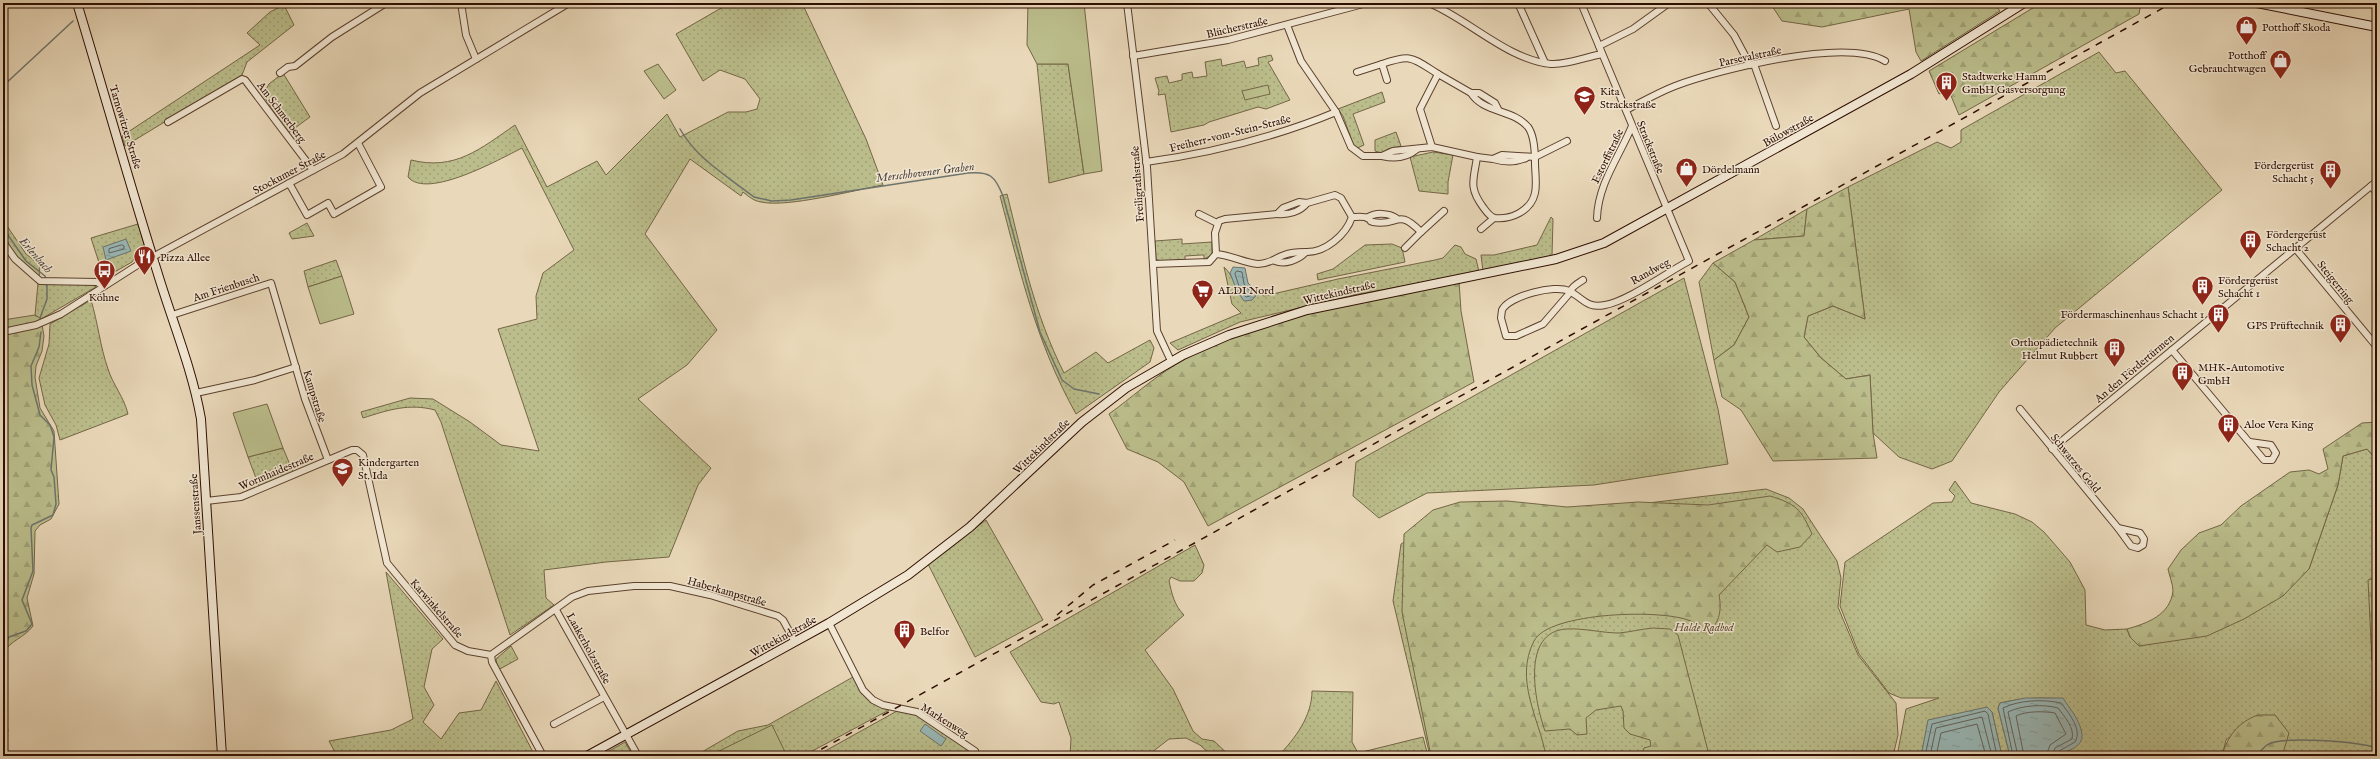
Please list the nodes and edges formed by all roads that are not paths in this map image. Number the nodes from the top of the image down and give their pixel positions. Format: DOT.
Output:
graph roads {
  1 [pos="77,3"];
  2 [pos="386,3"];
  3 [pos="461,3"];
  4 [pos="569,3"];
  5 [pos="1127,3"];
  6 [pos="1367,3"];
  7 [pos="1429,3"];
  8 [pos="1518,3"];
  9 [pos="1581,3"];
  10 [pos="1669,3"];
  11 [pos="1708,3"];
  12 [pos="2024,3"];
  13 [pos="2257,3"];
  14 [pos="2270,5"];
  15 [pos="1287,25"];
  16 [pos="2377,27"];
  17 [pos="1599,46"];
  18 [pos="1602,54"];
  19 [pos="1133,56"];
  20 [pos="476,59"];
  21 [pos="1885,61"];
  22 [pos="1545,63"];
  23 [pos="1382,64"];
  24 [pos="1752,65"];
  25 [pos="1357,72"];
  26 [pos="280,74"];
  27 [pos="1438,74"];
  28 [pos="1387,80"];
  29 [pos="1626,110"];
  30 [pos="1336,112"];
  31 [pos="168,122"];
  32 [pos="1632,126"];
  33 [pos="1776,126"];
  34 [pos="1567,141"];
  35 [pos="358,143"];
  36 [pos="1432,147"];
  37 [pos="1477,156"];
  38 [pos="1535,157"];
  39 [pos="1146,162"];
  40 [pos="313,170"];
  41 [pos="2377,181"];
  42 [pos="289,183"];
  43 [pos="2371,186"];
  44 [pos="2377,193"];
  45 [pos="1666,210"];
  46 [pos="1444,211"];
  47 [pos="1199,214"];
  48 [pos="1352,217"];
  49 [pos="1494,218"];
  50 [pos="1596,218"];
  51 [pos="1217,223"];
  52 [pos="1481,229"];
  53 [pos="1421,232"];
  54 [pos="3,242"];
  55 [pos="1405,248"];
  56 [pos="2295,248"];
  57 [pos="1216,254"];
  58 [pos="153,257"];
  59 [pos="1556,259"];
  60 [pos="1153,264"];
  61 [pos="1583,280"];
  62 [pos="103,286"];
  63 [pos="1570,291"];
  64 [pos="172,314"];
  65 [pos="3,332"];
  66 [pos="2377,347"];
  67 [pos="2172,350"];
  68 [pos="1171,361"];
  69 [pos="296,366"];
  70 [pos="196,393"];
  71 [pos="2020,409"];
  72 [pos="2250,442"];
  73 [pos="2052,449"];
  74 [pos="352,450"];
  75 [pos="328,460"];
  76 [pos="206,501"];
  77 [pos="2118,528"];
  78 [pos="556,610"];
  79 [pos="829,623"];
  80 [pos="795,642"];
  81 [pos="490,655"];
  82 [pos="604,697"];
  83 [pos="554,724"];
  84 [pos="626,735"];
  85 [pos="975,751"];
  86 [pos="222,756"];
  87 [pos="543,756"];
  88 [pos="587,756"];
  89 [pos="638,756"];
  1 -- 58 [label="main road, Tarnowitzer Straße"];
  2 -- 26 [label="street"];
  3 -- 20 [label="street"];
  4 -- 20 [label="street, Stockumer Straße"];
  5 -- 19 [label="street, Freiligrathstraße"];
  6 -- 15 [label="street, Blücherstraße"];
  7 -- 22 [label="street"];
  8 -- 22 [label="street"];
  9 -- 17 [label="street, Strackstraße"];
  10 -- 17 [label="street"];
  11 -- 24 [label="street"];
  12 -- 45 [label="main road, Bülowstraße"];
  13 -- 14 [label="main road"];
  14 -- 16 [label="main road"];
  15 -- 19 [label="street, Blücherstraße"];
  15 -- 30 [label="street"];
  17 -- 18 [label="street, Strackstraße"];
  18 -- 22 [label="street"];
  18 -- 29 [label="street, Strackstraße"];
  19 -- 39 [label="street, Freiligrathstraße"];
  20 -- 35 [label="street, Stockumer Straße"];
  21 -- 24 [label="street, Parsevalstraße"];
  23 -- 25 [label="street"];
  23 -- 27 [label="street"];
  23 -- 28 [label="street"];
  24 -- 29 [label="street, Parsevalstraße"];
  24 -- 33 [label="street"];
  27 -- 36 [label="street"];
  27 -- 38 [label="street"];
  29 -- 32 [label="street, Strackstraße"];
  30 -- 36 [label="street"];
  30 -- 39 [label="street, Freiherr-vom-Stein-Straße"];
  31 -- 40 [label="street, Am Schmerberg"];
  32 -- 45 [label="street, Strackstraße"];
  32 -- 50 [label="street, Estorffstraße"];
  34 -- 38 [label="street"];
  35 -- 40 [label="street, Stockumer Straße"];
  35 -- 42 [label="street"];
  36 -- 37 [label="street"];
  37 -- 38 [label="street"];
  37 -- 49 [label="street"];
  38 -- 49 [label="street"];
  39 -- 60 [label="street, Freiligrathstraße"];
  40 -- 42 [label="street, Stockumer Straße"];
  41 -- 43 [label="street, An den Fördertürmen"];
  42 -- 58 [label="street, Stockumer Straße"];
  43 -- 44 [label="street"];
  43 -- 56 [label="street, An den Fördertürmen"];
  45 -- 59 [label="main road, Bülowstraße"];
  45 -- 63 [label="street, Randweg"];
  46 -- 53 [label="street"];
  47 -- 51 [label="street"];
  48 -- 51 [label="street"];
  48 -- 53 [label="street"];
  48 -- 57 [label="street"];
  49 -- 52 [label="street"];
  51 -- 57 [label="street"];
  53 -- 55 [label="street"];
  54 -- 62 [label="street"];
  56 -- 66 [label="street, Steigerring"];
  56 -- 67 [label="street, An den Fördertürmen"];
  57 -- 60 [label="street"];
  58 -- 62 [label="street, Stockumer Straße"];
  58 -- 64 [label="main road, Janssenstraße"];
  59 -- 68 [label="main road, Wittekindstraße"];
  60 -- 68 [label="street, Freiligrathstraße"];
  61 -- 63 [label="street"];
  62 -- 65 [label="street, Stockumer Straße"];
  63 -- 63 [label="street"];
  64 -- 69 [label="street, Am Frienbusch"];
  64 -- 70 [label="main road, Janssenstraße"];
  67 -- 72 [label="street"];
  67 -- 73 [label="street, An den Fördertürmen"];
  68 -- 79 [label="main road, Wittekindstraße"];
  69 -- 70 [label="street, Kampstraße"];
  69 -- 75 [label="street, Kampstraße"];
  70 -- 76 [label="main road, Janssenstraße"];
  71 -- 73 [label="street, Schwarzes Gold"];
  73 -- 77 [label="street, Schwarzes Gold"];
  74 -- 75 [label="street, Wormhaidestraße"];
  74 -- 81 [label="street, Karwinkelstraße"];
  75 -- 76 [label="street, Wormhaidestraße"];
  76 -- 86 [label="main road, Janssenstraße"];
  78 -- 80 [label="street, Haberkampstraße"];
  78 -- 81 [label="street, Haberkampstraße"];
  78 -- 82 [label="street, Laakerholzstraße"];
  79 -- 80 [label="main road, Wittekindstraße"];
  79 -- 85 [label="street, Markenweg"];
  80 -- 84 [label="main road, Wittekindstraße"];
  81 -- 87 [label="street"];
  82 -- 83 [label="street, Laakerholzstraße"];
  82 -- 84 [label="street, Laakerholzstraße"];
  84 -- 88 [label="main road, Wittekindstraße"];
  84 -- 89 [label="street, Laakerholzstraße"];
}
